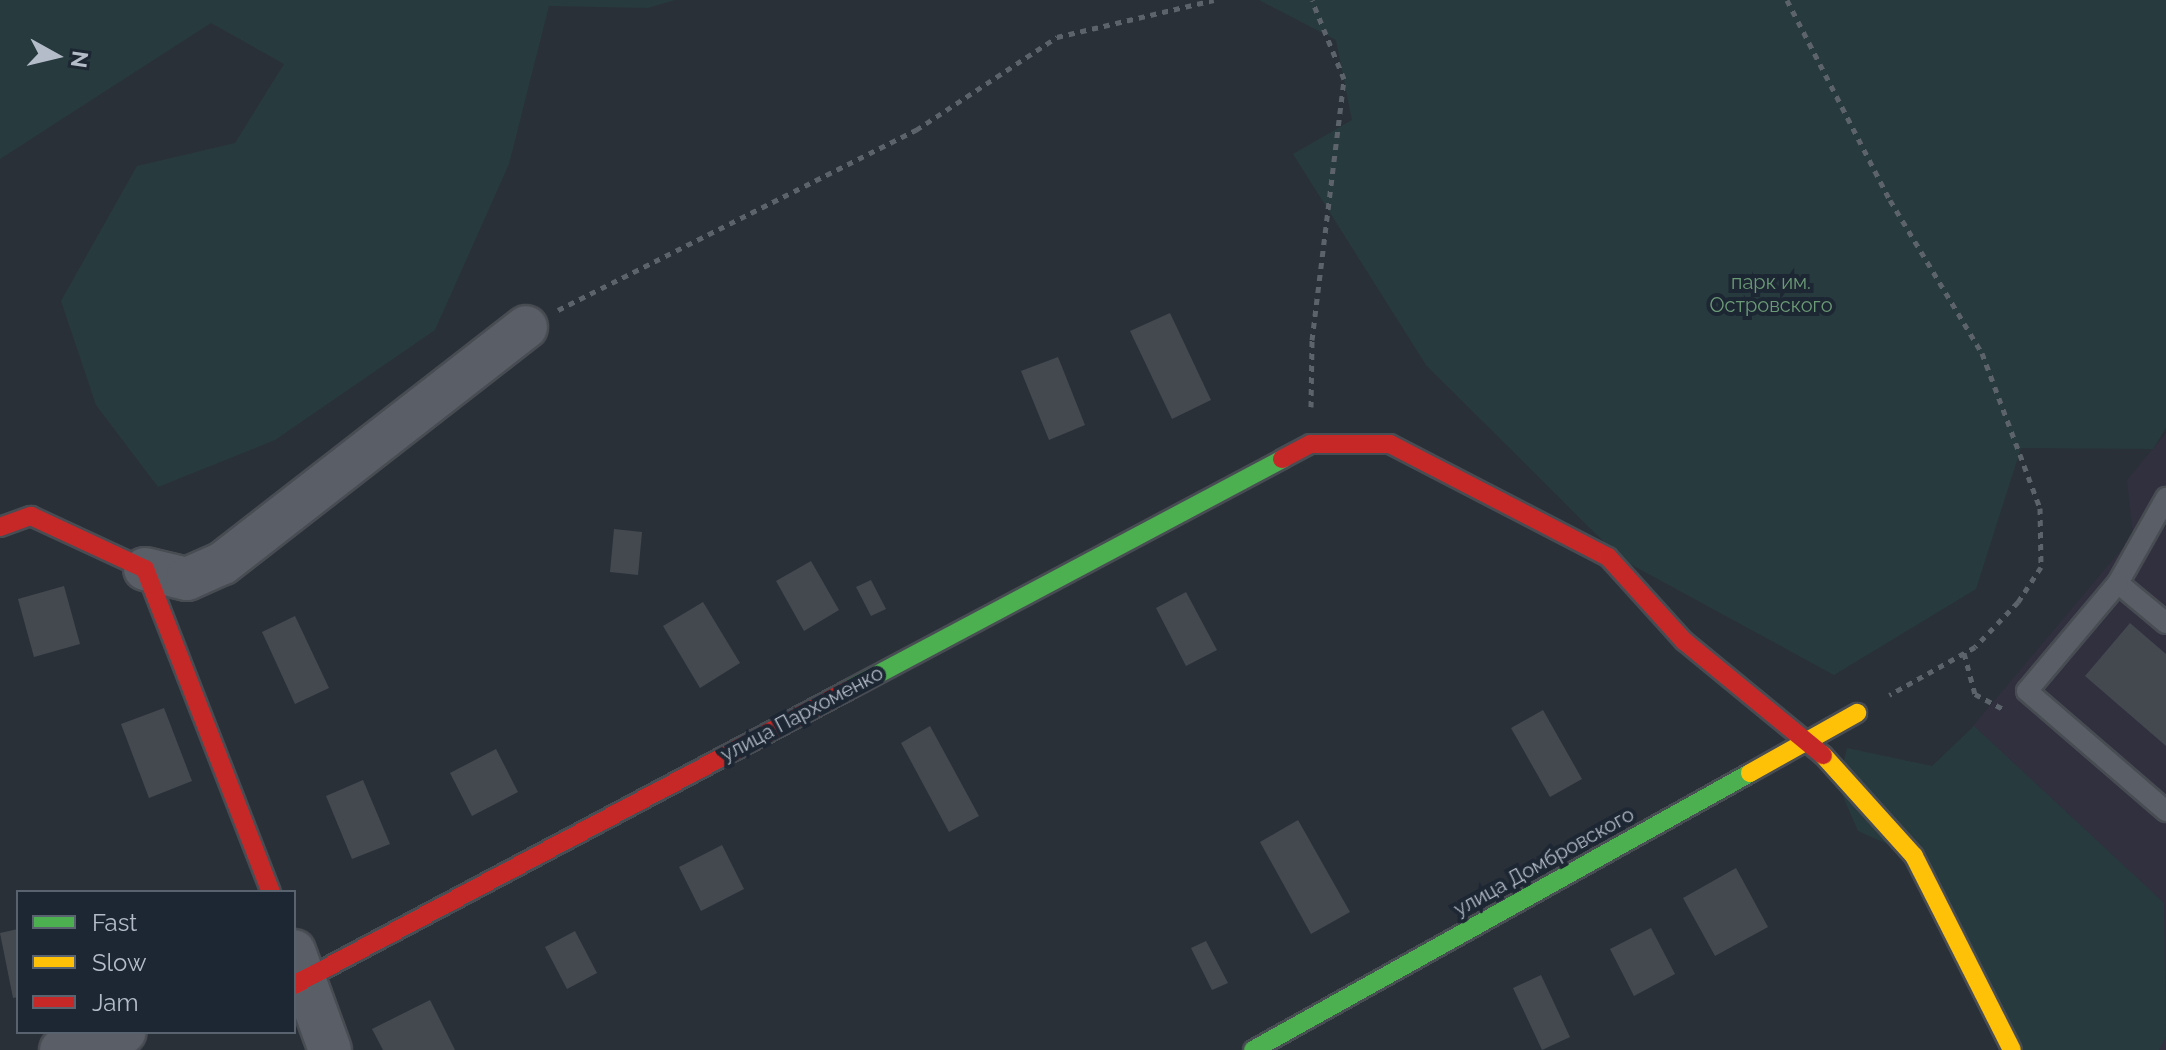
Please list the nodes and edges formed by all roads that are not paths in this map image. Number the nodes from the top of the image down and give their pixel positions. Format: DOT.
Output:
graph roads {
  1 [pos="526,327"];
  2 [pos="2166,498"];
  3 [pos="0,527"];
  4 [pos="145,569"];
  5 [pos="2118,583"];
  6 [pos="2166,623"];
  7 [pos="1857,713"];
  8 [pos="1810,740"];
  9 [pos="2166,811"];
  10 [pos="270,890"];
  11 [pos="298,972"];
  12 [pos="118,1034"];
  13 [pos="61,1050"];
  14 [pos="330,1050"];
  15 [pos="1253,1050"];
  16 [pos="2012,1050"];
  1 -- 4 [label="street"];
  2 -- 5 [label="lane"];
  3 -- 4 [label="street"];
  4 -- 10 [label="street"];
  5 -- 6 [label="lane"];
  5 -- 9 [label="lane"];
  7 -- 8 [label="street, улица Домбровского"];
  8 -- 11 [label="street, улица Пархоменко"];
  8 -- 15 [label="street, улица Домбровского"];
  8 -- 16 [label="street"];
  11 -- 14 [label="street"];
  12 -- 13 [label="street"];
}
